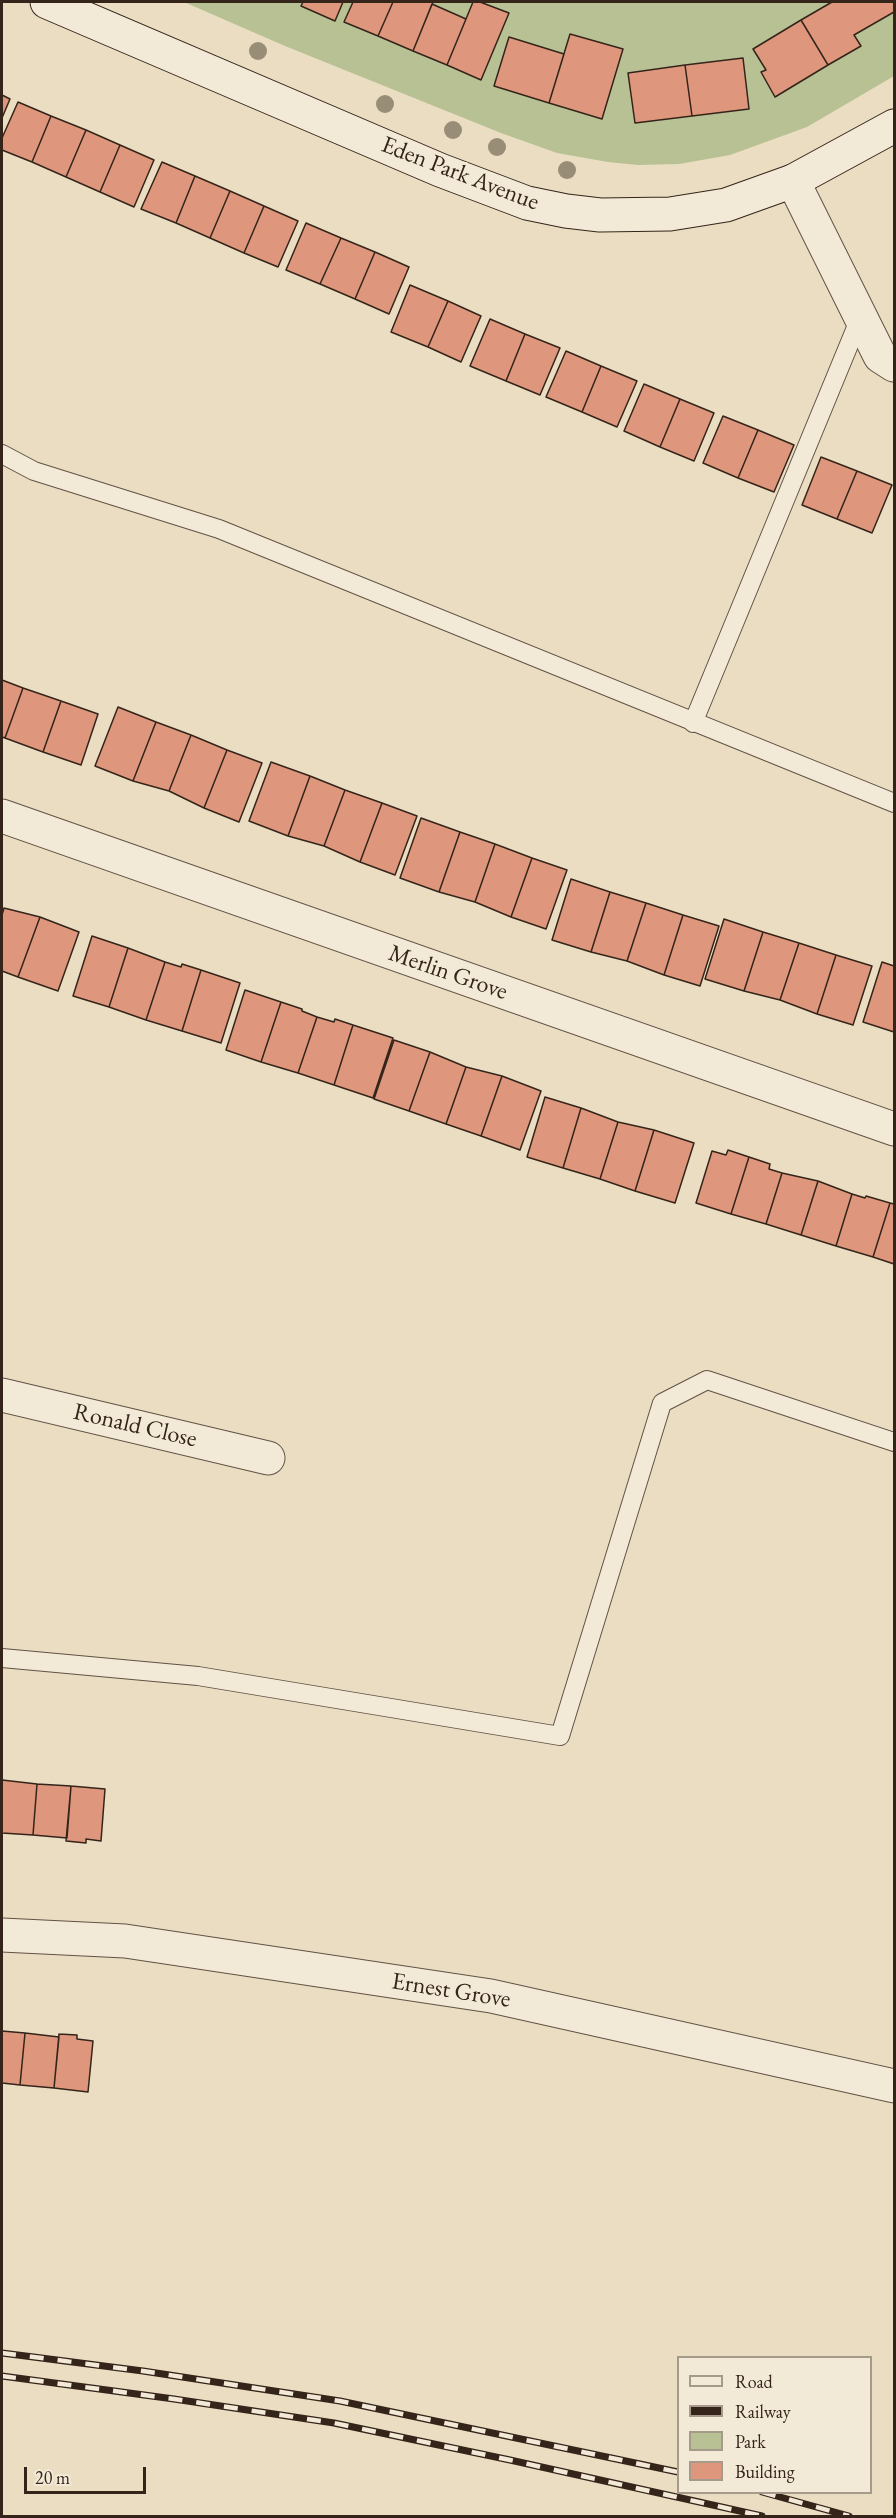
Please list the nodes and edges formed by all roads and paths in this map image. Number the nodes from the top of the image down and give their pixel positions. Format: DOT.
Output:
graph roads {
  1 [pos="47,2"];
  2 [pos="894,126"];
  3 [pos="794,182"];
  4 [pos="860,318"];
  5 [pos="894,365"];
  6 [pos="2,454"];
  7 [pos="693,723"];
  8 [pos="894,803"];
  9 [pos="2,816"];
  10 [pos="894,1129"];
  11 [pos="2,1395"];
  12 [pos="894,1442"];
  13 [pos="268,1458"];
  14 [pos="2,1658"];
  15 [pos="2,1935"];
  16 [pos="894,2086"];
  1 -- 3 [label="street, Eden Park Avenue"];
  2 -- 3 [label="street, Eden Park Avenue"];
  3 -- 4 [label="street"];
  4 -- 5 [label="street"];
  4 -- 7 [label="lane"];
  6 -- 7 [label="lane"];
  7 -- 8 [label="lane"];
  9 -- 10 [label="street, Merlin Grove"];
  11 -- 13 [label="street, Ronald Close"];
  12 -- 14 [label="lane"];
  15 -- 16 [label="street, Ernest Grove"];
}
